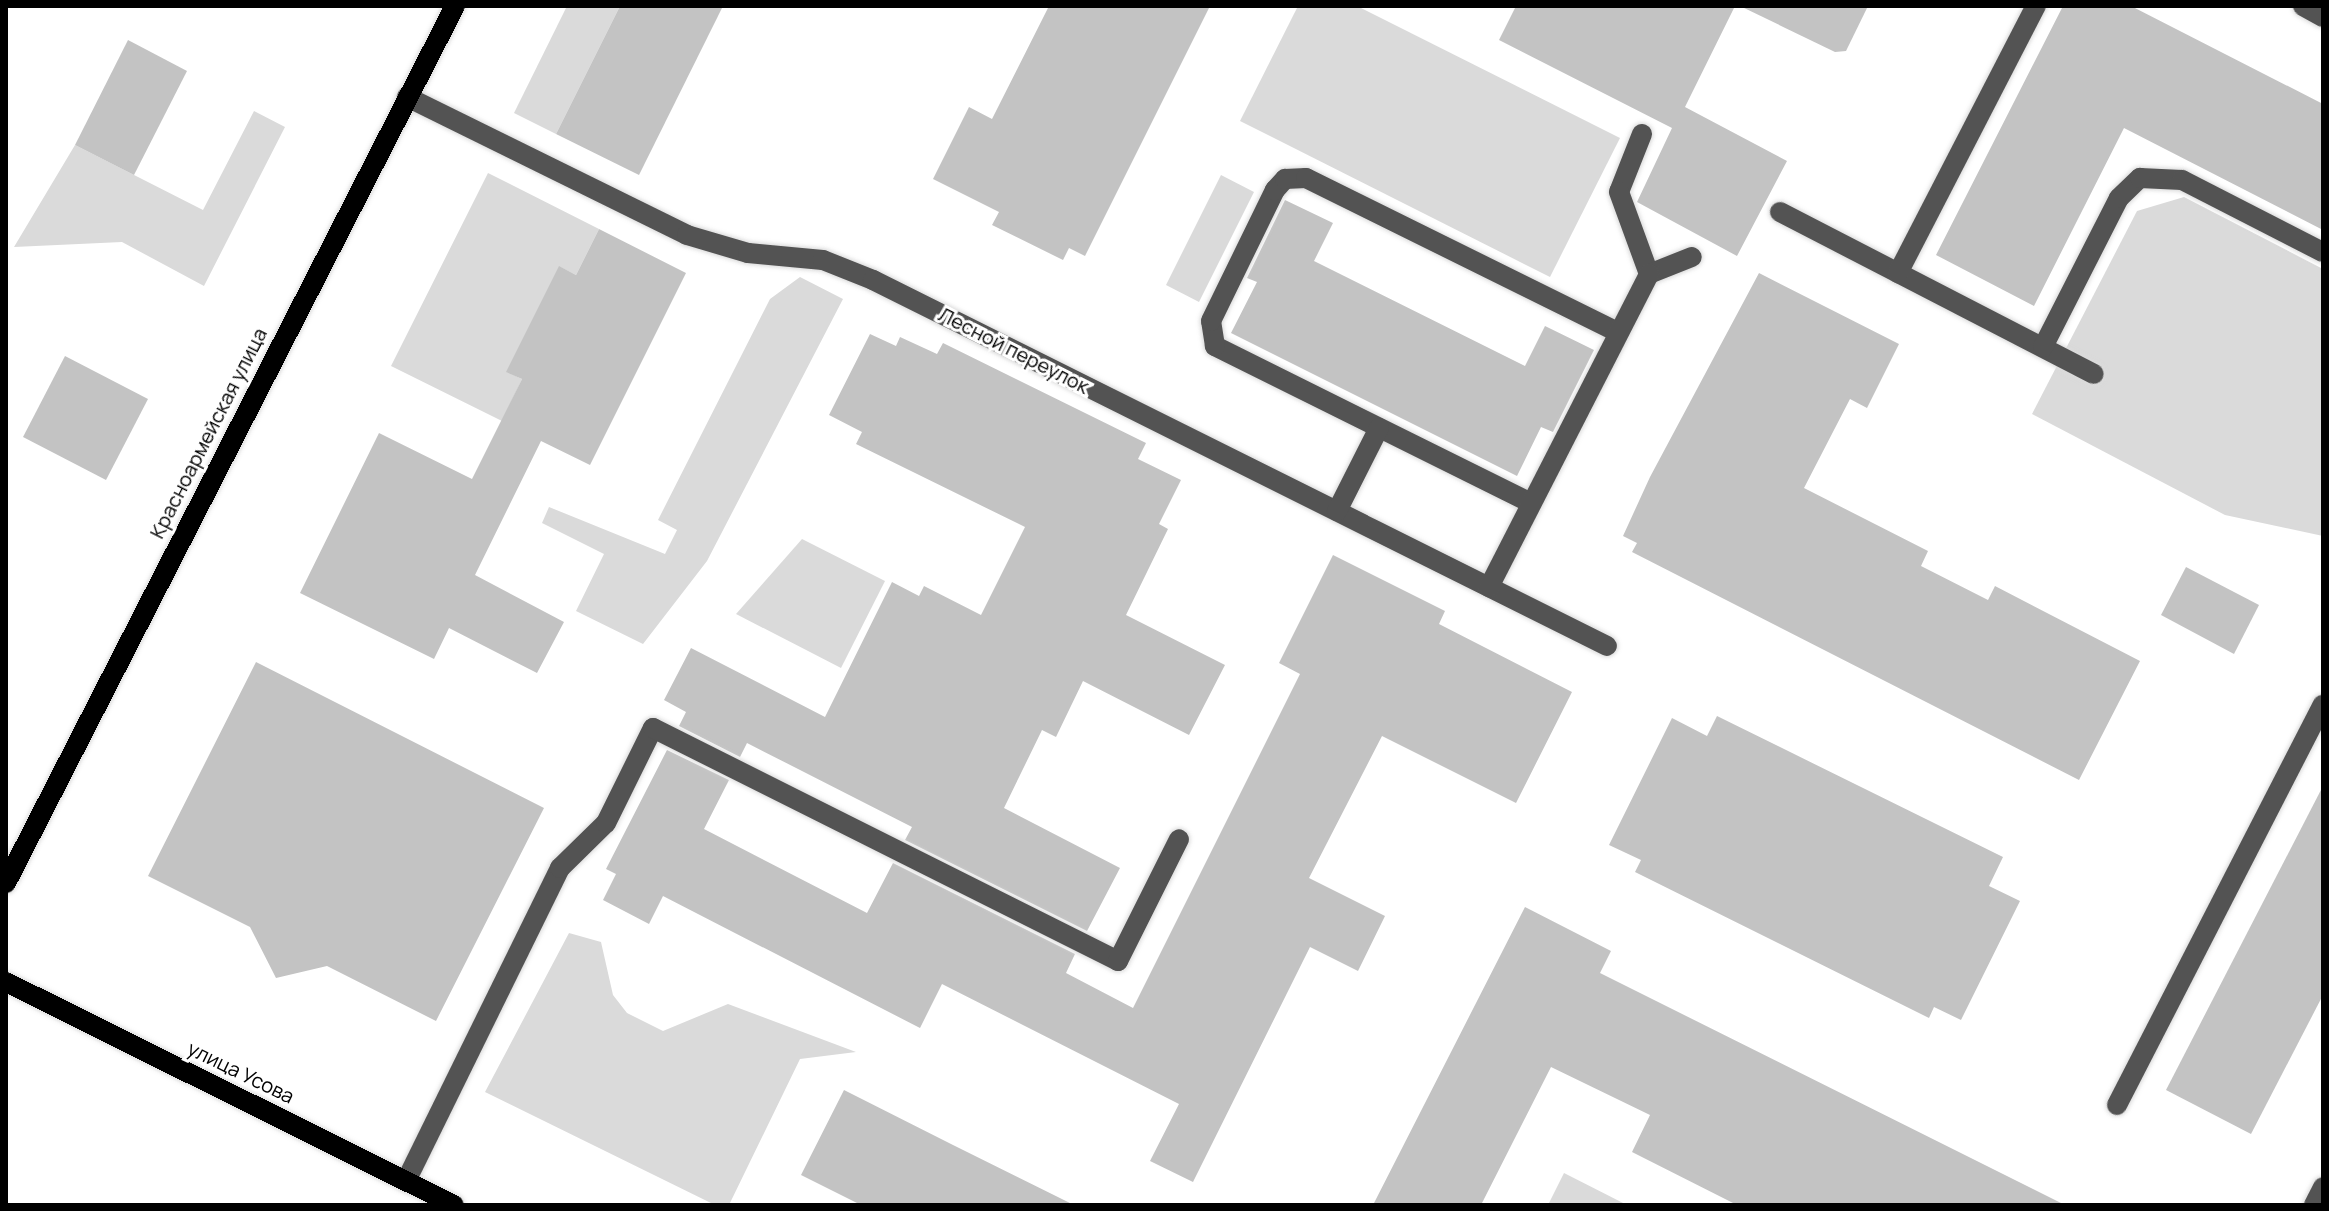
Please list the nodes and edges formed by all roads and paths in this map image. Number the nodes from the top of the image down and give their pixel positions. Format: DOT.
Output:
graph roads {
  1 [pos="455,6"];
  2 [pos="2036,6"];
  3 [pos="2303,6"];
  4 [pos="2323,17"];
  5 [pos="407,97"];
  6 [pos="1642,134"];
  7 [pos="1780,212"];
  8 [pos="2323,252"];
  9 [pos="1692,257"];
  10 [pos="1898,273"];
  11 [pos="1649,274"];
  12 [pos="1618,332"];
  13 [pos="2043,347"];
  14 [pos="2094,374"];
  15 [pos="1379,428"];
  16 [pos="1531,503"];
  17 [pos="1337,511"];
  18 [pos="1489,587"];
  19 [pos="1607,646"];
  20 [pos="2323,705"];
  21 [pos="1179,839"];
  22 [pos="6,883"];
  23 [pos="6,982"];
  24 [pos="2117,1105"];
  25 [pos="406,1181"];
  26 [pos="2323,1187"];
  27 [pos="454,1205"];
  28 [pos="2314,1205"];
  1 -- 5 [label="main road, Красноармейская улица"];
  2 -- 10 [label="street"];
  3 -- 4 [label="street"];
  5 -- 17 [label="street, Лесной переулок"];
  5 -- 22 [label="main road, Красноармейская улица"];
  6 -- 11 [label="street"];
  7 -- 10 [label="street"];
  8 -- 13 [label="street"];
  9 -- 11 [label="street"];
  10 -- 13 [label="street"];
  11 -- 12 [label="street"];
  12 -- 15 [label="street"];
  12 -- 16 [label="street"];
  13 -- 14 [label="street"];
  15 -- 16 [label="street"];
  15 -- 17 [label="street"];
  16 -- 18 [label="street"];
  17 -- 18 [label="street, Лесной переулок"];
  18 -- 19 [label="street, Лесной переулок"];
  20 -- 24 [label="street"];
  21 -- 25 [label="street"];
  23 -- 25 [label="main road, улица Усова"];
  25 -- 27 [label="main road, улица Усова"];
  26 -- 28 [label="street"];
}
